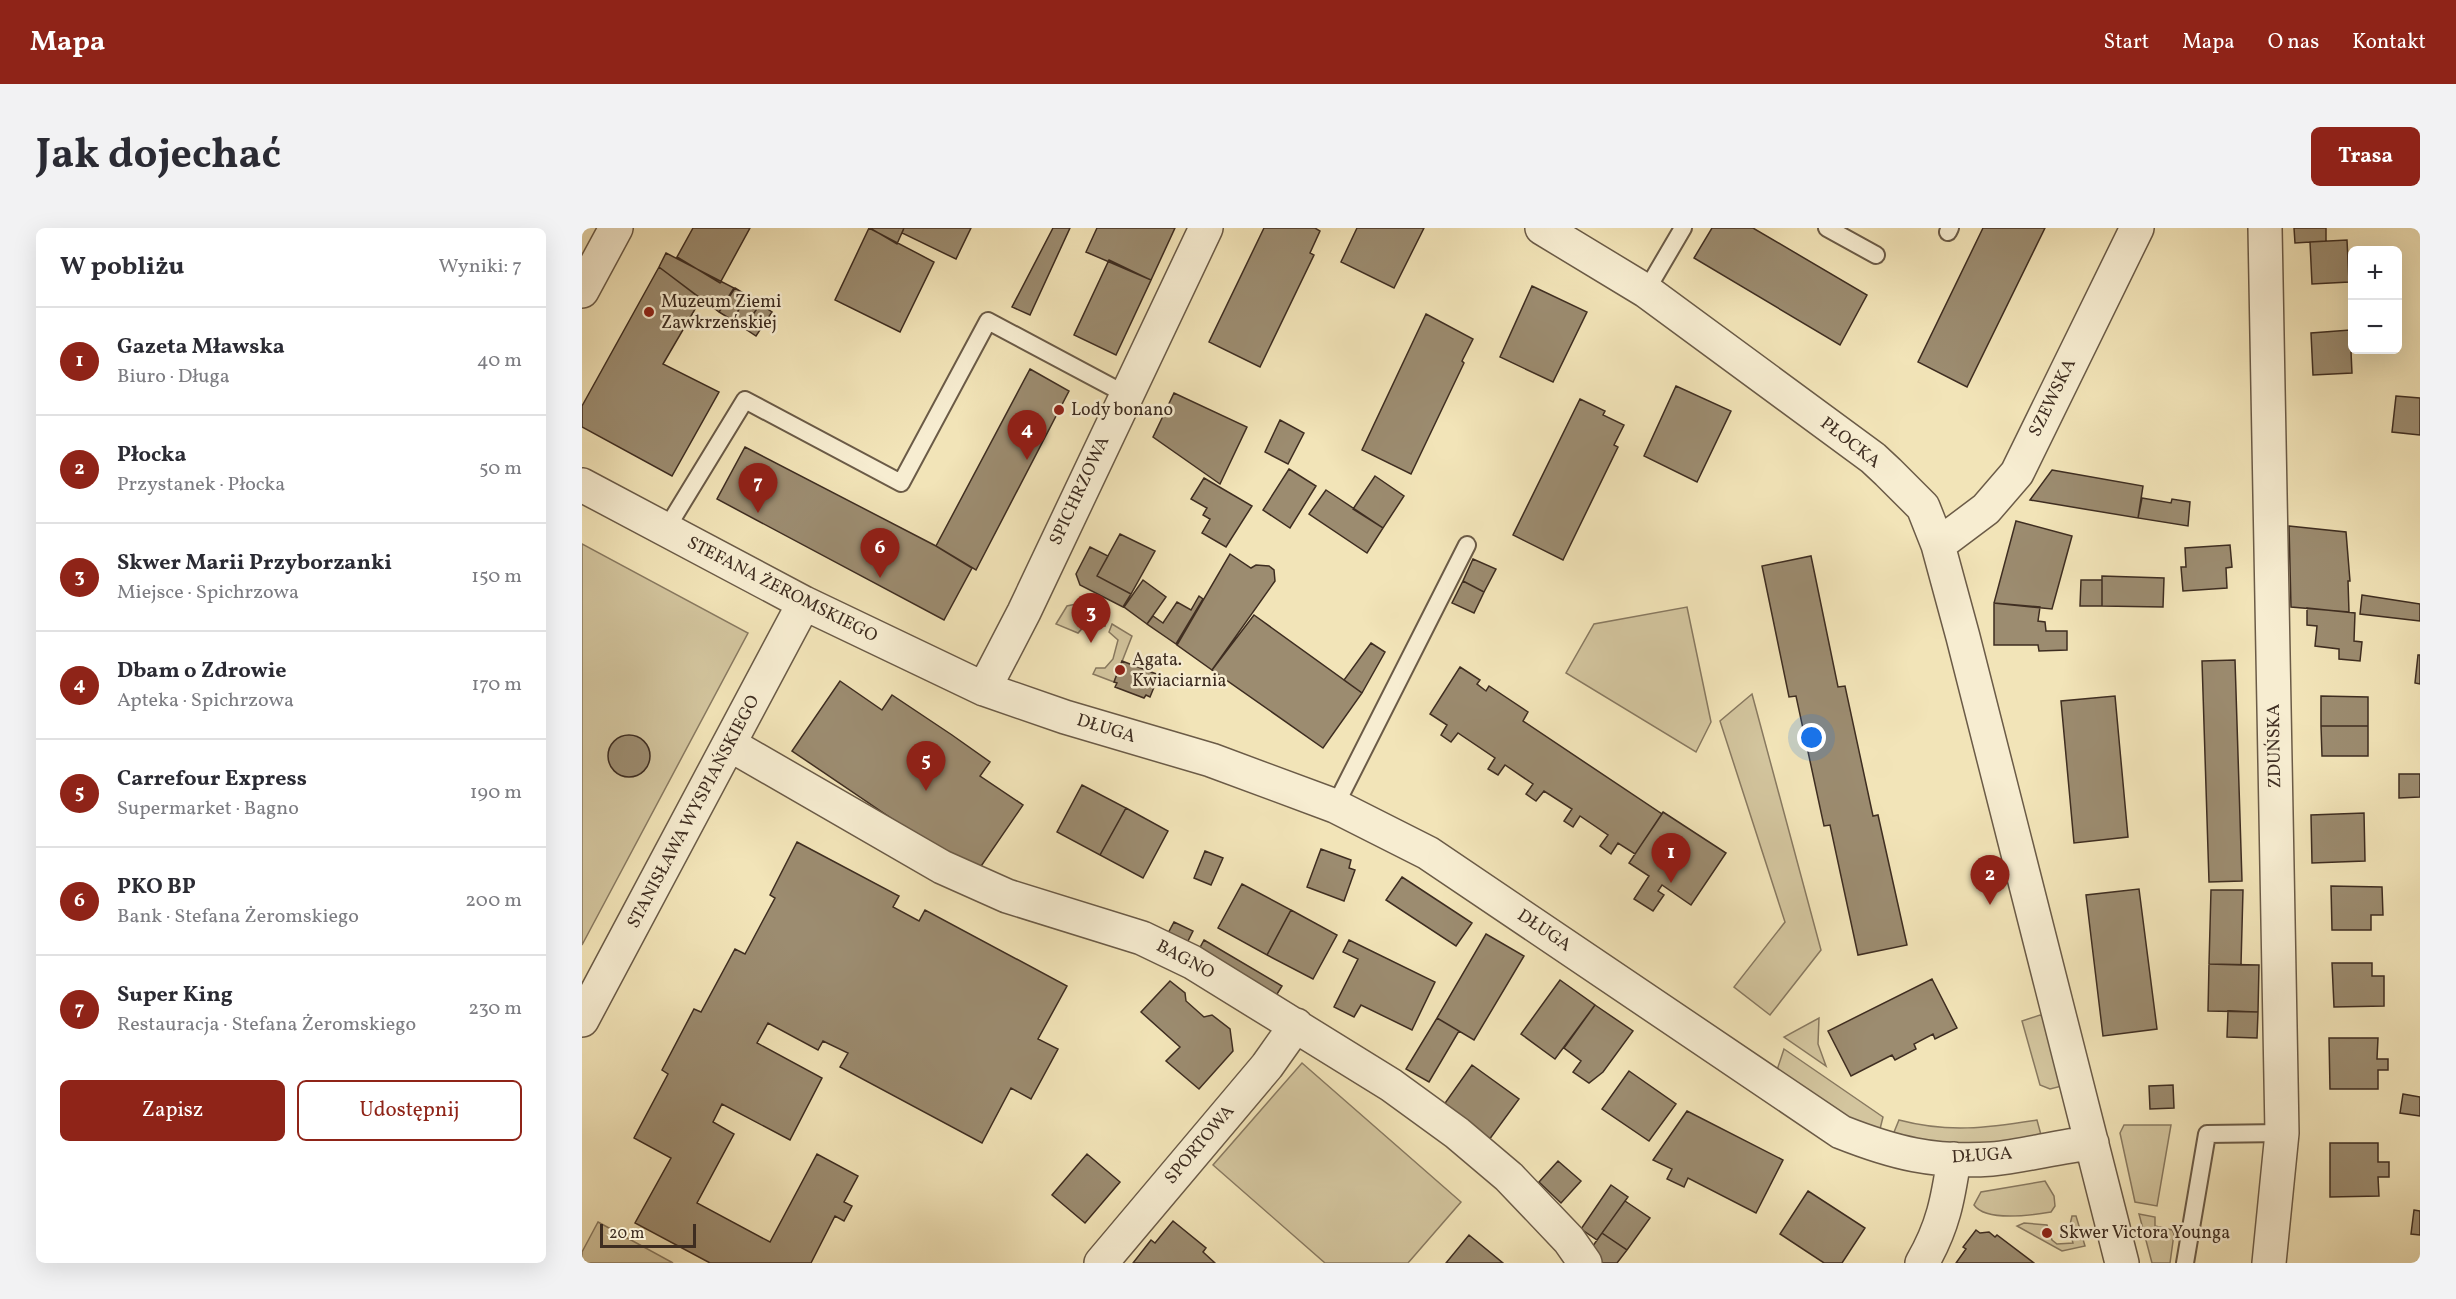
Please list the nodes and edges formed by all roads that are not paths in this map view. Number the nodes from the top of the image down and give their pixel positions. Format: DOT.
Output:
graph roads {
  1 [pos="1206,228"];
  2 [pos="1542,228"];
  3 [pos="1683,228"];
  4 [pos="1827,228"];
  5 [pos="2137,228"];
  6 [pos="2265,228"];
  7 [pos="613,229"];
  8 [pos="1876,255"];
  9 [pos="582,291"];
  10 [pos="1646,291"];
  11 [pos="1125,394"];
  12 [pos="582,485"];
  13 [pos="665,531"];
  14 [pos="1467,545"];
  15 [pos="1938,545"];
  16 [pos="804,603"];
  17 [pos="984,689"];
  18 [pos="729,744"];
  19 [pos="1335,806"];
  20 [pos="582,1020"];
  21 [pos="1296,1025"];
  22 [pos="2282,1133"];
  23 [pos="2092,1143"];
  24 [pos="1954,1159"];
  25 [pos="1101,1263"];
  26 [pos="1585,1263"];
  27 [pos="1922,1263"];
  28 [pos="2122,1263"];
  29 [pos="2185,1263"];
  30 [pos="2269,1263"];
  1 -- 11 [label="street, SPICHRZOWA"];
  2 -- 10 [label="street, PŁOCKA"];
  3 -- 10 [label="lane"];
  4 -- 8 [label="lane"];
  5 -- 15 [label="street, SZEWSKA"];
  6 -- 22 [label="street, ZDUŃSKA"];
  7 -- 9 [label="street"];
  10 -- 15 [label="street, PŁOCKA"];
  11 -- 13 [label="lane"];
  11 -- 17 [label="street, SPICHRZOWA"];
  12 -- 13 [label="street, STEFANA ŻEROMSKIEGO"];
  13 -- 16 [label="street, STEFANA ŻEROMSKIEGO"];
  14 -- 19 [label="lane"];
  15 -- 23 [label="street, PŁOCKA"];
  16 -- 17 [label="street, STEFANA ŻEROMSKIEGO"];
  16 -- 18 [label="street, STANISŁAWA WYSPIAŃSKIEGO"];
  17 -- 19 [label="street, DŁUGA"];
  18 -- 20 [label="street, STANISŁAWA WYSPIAŃSKIEGO"];
  18 -- 21 [label="street, BAGNO"];
  19 -- 24 [label="street, DŁUGA"];
  21 -- 25 [label="street, SPORTOWA"];
  21 -- 26 [label="street, BAGNO"];
  22 -- 29 [label="lane"];
  22 -- 30 [label="street, ZDUŃSKA"];
  23 -- 24 [label="street, DŁUGA"];
  23 -- 28 [label="street, PŁOCKA"];
  24 -- 27 [label="street"];
}
